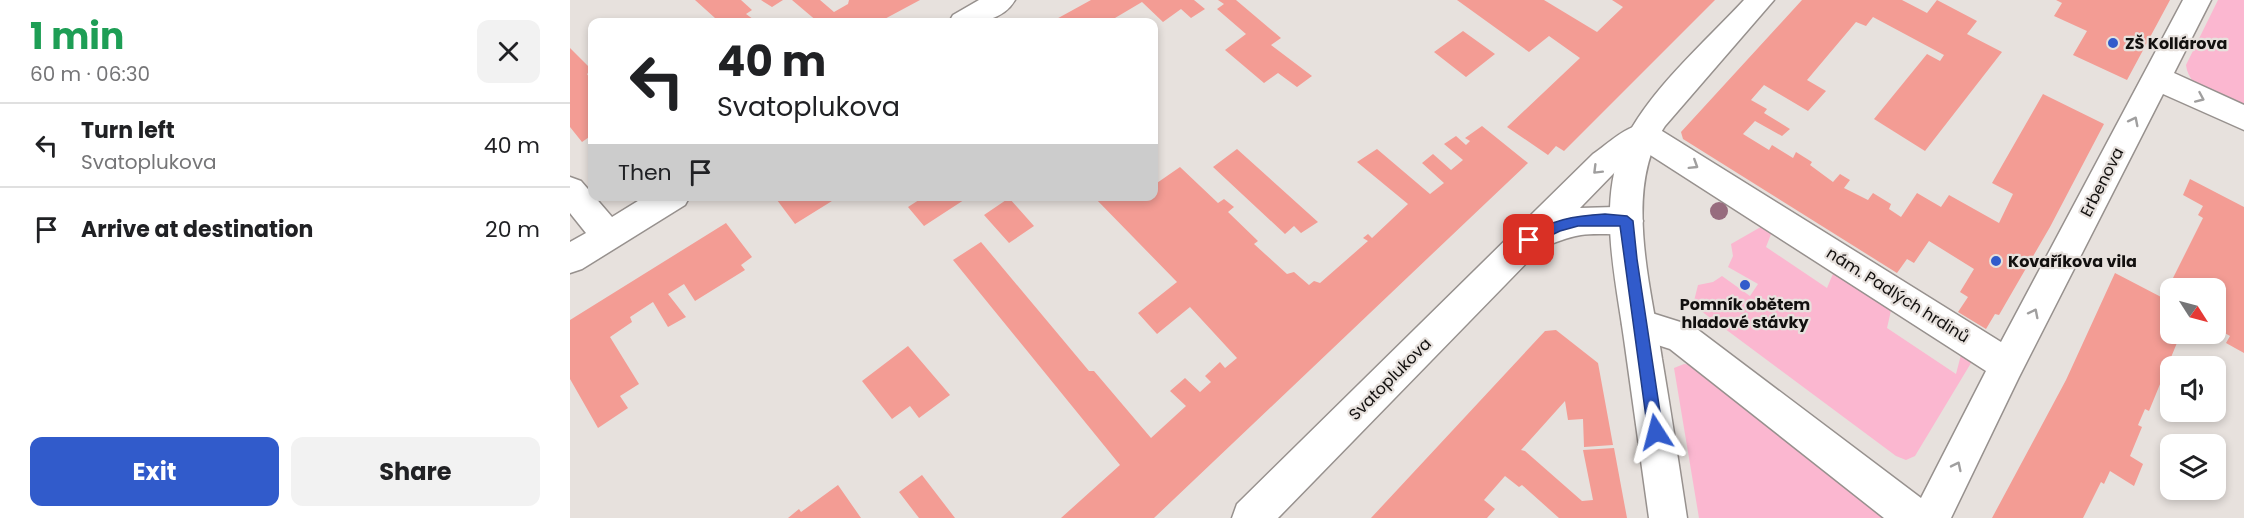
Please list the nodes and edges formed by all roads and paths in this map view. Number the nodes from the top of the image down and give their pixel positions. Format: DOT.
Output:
graph roads {
  1 [pos="1001,0"];
  2 [pos="1760,0"];
  3 [pos="2197,0"];
  4 [pos="970,18"];
  5 [pos="2156,78"];
  6 [pos="2244,118"];
  7 [pos="1643,135"];
  8 [pos="570,190"];
  9 [pos="666,201"];
  10 [pos="1627,221"];
  11 [pos="608,236"];
  12 [pos="1529,240"];
  13 [pos="570,259"];
  14 [pos="1639,324"];
  15 [pos="2007,365"];
  16 [pos="1251,518"];
  17 [pos="1668,518"];
  18 [pos="1915,518"];
  19 [pos="1931,518"];
  1 -- 4 [label="street"];
  2 -- 7 [label="street, Svatoplukova"];
  3 -- 5 [label="street, Erbenova"];
  5 -- 6 [label="street, one-way"];
  15 -- 5 [label="street, Erbenova, one-way"];
  7 -- 10 [label="street, Svatoplukova"];
  7 -- 12 [label="street, Svatoplukova, one-way"];
  7 -- 15 [label="street, nám. Padlých hrdinů, one-way"];
  8 -- 11 [label="street"];
  9 -- 11 [label="street"];
  10 -- 12 [label="street, Svatoplukova"];
  10 -- 14 [label="street"];
  11 -- 13 [label="street"];
  12 -- 16 [label="street, Svatoplukova"];
  14 -- 17 [label="street"];
  14 -- 18 [label="street"];
  19 -- 15 [label="street, one-way"];
}
